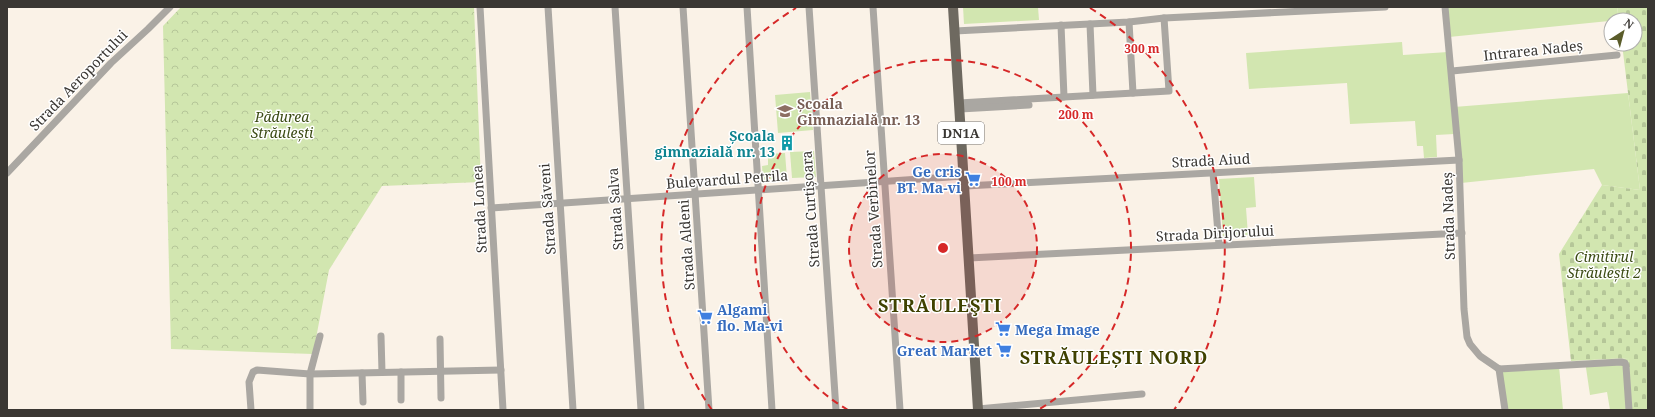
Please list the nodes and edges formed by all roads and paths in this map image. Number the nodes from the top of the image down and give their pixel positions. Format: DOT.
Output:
graph roads {
  1 [pos="170,7"];
  2 [pos="480,7"];
  3 [pos="548,7"];
  4 [pos="615,7"];
  5 [pos="683,7"];
  6 [pos="747,7"];
  7 [pos="810,7"];
  8 [pos="873,7"];
  9 [pos="953,7"];
  10 [pos="1385,7"];
  11 [pos="1445,7"];
  12 [pos="1164,18"];
  13 [pos="1129,22"];
  14 [pos="1090,24"];
  15 [pos="1061,25"];
  16 [pos="955,31"];
  17 [pos="1617,55"];
  18 [pos="1452,71"];
  19 [pos="1133,93"];
  20 [pos="1093,95"];
  21 [pos="1064,97"];
  22 [pos="1029,105"];
  23 [pos="959,106"];
  24 [pos="1459,160"];
  25 [pos="7,173"];
  26 [pos="1213,173"];
  27 [pos="964,181"];
  28 [pos="885,182"];
  29 [pos="821,186"];
  30 [pos="758,190"];
  31 [pos="695,194"];
  32 [pos="628,199"];
  33 [pos="560,204"];
  34 [pos="491,208"];
  35 [pos="1462,233"];
  36 [pos="1219,245"];
  37 [pos="970,258"];
  38 [pos="320,336"];
  39 [pos="381,336"];
  40 [pos="440,339"];
  41 [pos="1499,369"];
  42 [pos="501,370"];
  43 [pos="440,371"];
  44 [pos="362,372"];
  45 [pos="382,372"];
  46 [pos="401,372"];
  47 [pos="310,374"];
  48 [pos="1142,394"];
  49 [pos="441,398"];
  50 [pos="401,400"];
  51 [pos="363,402"];
  52 [pos="978,409"];
  53 [pos="251,410"];
  54 [pos="310,410"];
  55 [pos="503,410"];
  56 [pos="573,410"];
  57 [pos="641,410"];
  58 [pos="709,410"];
  59 [pos="772,410"];
  60 [pos="836,410"];
  61 [pos="900,410"];
  62 [pos="1505,410"];
  63 [pos="1629,410"];
  1 -- 25 [label="street, Strada Aeroportului"];
  2 -- 34 [label="street, Strada Lonea"];
  3 -- 33 [label="street, Strada Săveni"];
  4 -- 32 [label="street, Strada Salva"];
  5 -- 31 [label="street, Strada Aldeni"];
  6 -- 30 [label="street"];
  7 -- 29 [label="street, Strada Curtișoara"];
  8 -- 28 [label="street, Strada Verbinelor"];
  9 -- 16 [label="main road, DN1A"];
  10 -- 12 [label="street"];
  11 -- 18 [label="street, Strada Nadeș"];
  12 -- 13 [label="street"];
  12 -- 19 [label="street"];
  13 -- 14 [label="street"];
  13 -- 19 [label="street"];
  14 -- 15 [label="street"];
  14 -- 20 [label="street"];
  15 -- 16 [label="street"];
  15 -- 21 [label="street"];
  16 -- 23 [label="main road, DN1A"];
  17 -- 18 [label="street, Intrarea Nadeș"];
  18 -- 24 [label="street, Strada Nadeș"];
  19 -- 20 [label="street"];
  20 -- 21 [label="street"];
  21 -- 23 [label="street"];
  22 -- 23 [label="street"];
  23 -- 27 [label="main road, DN1A"];
  24 -- 26 [label="street, Strada Aiud"];
  24 -- 35 [label="street, Strada Nadeș"];
  26 -- 27 [label="street, Strada Aiud"];
  26 -- 36 [label="street"];
  27 -- 28 [label="street, Bulevardul Petrila"];
  27 -- 37 [label="main road, DN1A"];
  28 -- 29 [label="street, Bulevardul Petrila"];
  28 -- 61 [label="street, Strada Verbinelor"];
  29 -- 30 [label="street, Bulevardul Petrila"];
  29 -- 60 [label="street, Strada Curtișoara"];
  30 -- 31 [label="street, Bulevardul Petrila"];
  30 -- 59 [label="street"];
  31 -- 32 [label="street, Bulevardul Petrila"];
  31 -- 58 [label="street, Strada Aldeni"];
  32 -- 33 [label="street, Bulevardul Petrila"];
  32 -- 57 [label="street, Strada Salva"];
  33 -- 34 [label="street, Bulevardul Petrila"];
  33 -- 56 [label="street, Strada Săveni"];
  34 -- 42 [label="street, Strada Lonea"];
  35 -- 36 [label="street, Strada Dirijorului"];
  35 -- 41 [label="street, Strada Nadeș"];
  36 -- 37 [label="street, Strada Dirijorului"];
  37 -- 52 [label="main road, DN1A"];
  38 -- 47 [label="street"];
  39 -- 45 [label="street"];
  40 -- 43 [label="street"];
  41 -- 62 [label="street"];
  41 -- 63 [label="street"];
  42 -- 43 [label="street"];
  42 -- 55 [label="street, Strada Lonea"];
  43 -- 46 [label="street"];
  43 -- 49 [label="street"];
  44 -- 45 [label="street"];
  44 -- 47 [label="street"];
  44 -- 51 [label="street"];
  45 -- 46 [label="street"];
  46 -- 50 [label="street"];
  47 -- 53 [label="street"];
  47 -- 54 [label="street"];
  48 -- 52 [label="street"];
}
